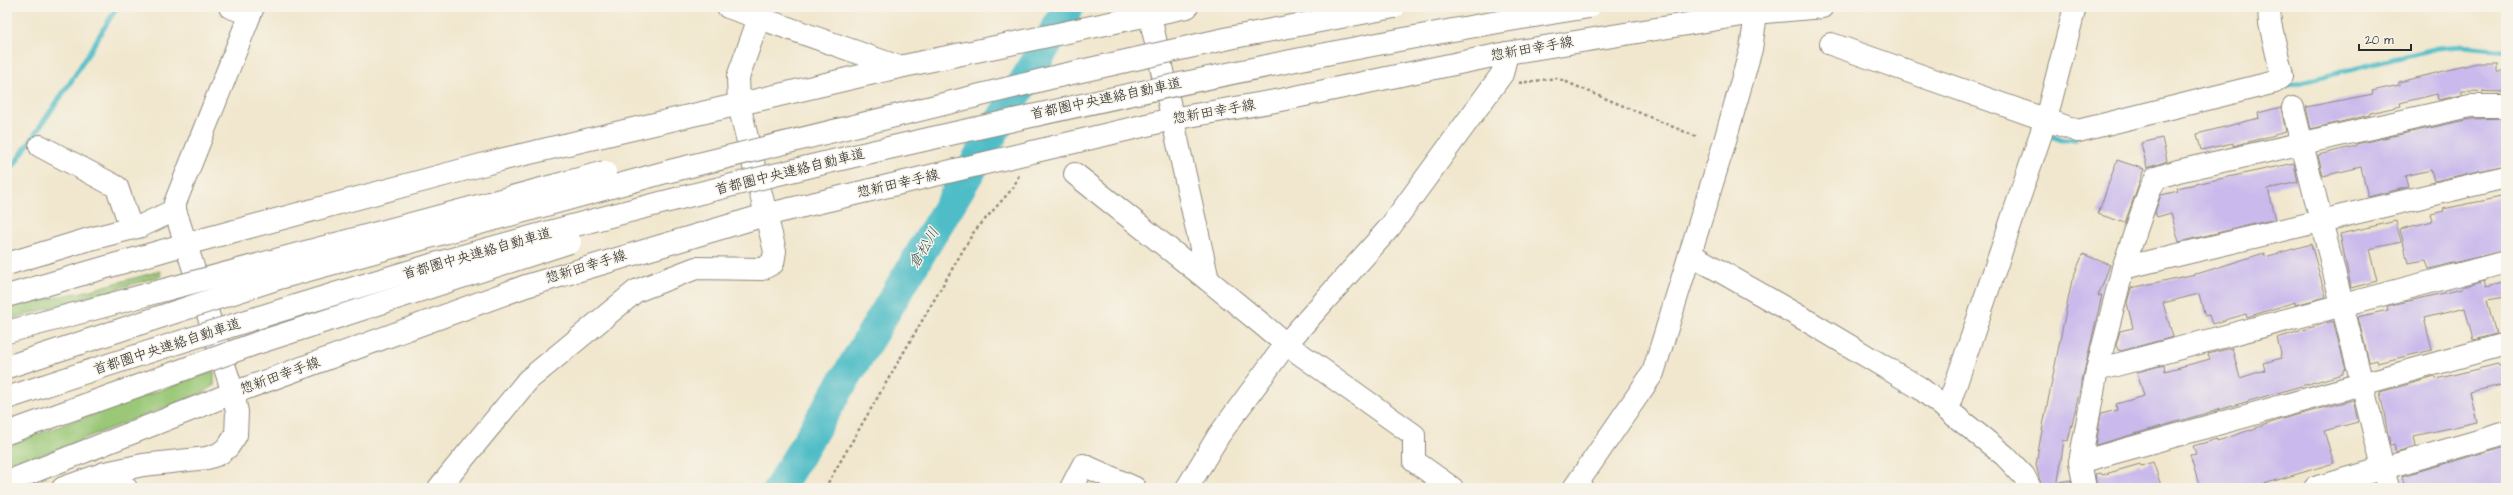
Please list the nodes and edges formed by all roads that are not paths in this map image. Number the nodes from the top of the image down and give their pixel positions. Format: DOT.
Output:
graph roads {
  1 [pos="728,7"];
  2 [pos="1187,7"];
  3 [pos="1394,7"];
  4 [pos="1589,7"];
  5 [pos="1822,7"];
  6 [pos="2075,7"];
  7 [pos="2269,7"];
  8 [pos="244,9"];
  9 [pos="1756,10"];
  10 [pos="1149,11"];
  11 [pos="760,13"];
  12 [pos="1831,44"];
  13 [pos="1507,52"];
  14 [pos="899,68"];
  15 [pos="738,105"];
  16 [pos="2506,106"];
  17 [pos="2293,108"];
  18 [pos="2046,118"];
  19 [pos="1172,119"];
  20 [pos="2301,144"];
  21 [pos="40,146"];
  22 [pos="666,172"];
  23 [pos="1075,174"];
  24 [pos="2506,177"];
  25 [pos="175,210"];
  26 [pos="638,210"];
  27 [pos="765,215"];
  28 [pos="2323,220"];
  29 [pos="132,228"];
  30 [pos="186,244"];
  31 [pos="1690,254"];
  32 [pos="2506,262"];
  33 [pos="7,264"];
  34 [pos="2123,268"];
  35 [pos="1208,280"];
  36 [pos="7,296"];
  37 [pos="2343,304"];
  38 [pos="7,332"];
  39 [pos="1286,344"];
  40 [pos="2506,344"];
  41 [pos="7,367"];
  42 [pos="2097,370"];
  43 [pos="2363,385"];
  44 [pos="233,393"];
  45 [pos="7,398"];
  46 [pos="1947,410"];
  47 [pos="7,433"];
  48 [pos="2506,433"];
  49 [pos="2080,462"];
  50 [pos="105,473"];
  51 [pos="2386,478"];
  52 [pos="7,482"];
  53 [pos="63,488"];
  54 [pos="126,488"];
  55 [pos="439,488"];
  56 [pos="1071,488"];
  57 [pos="1135,488"];
  58 [pos="1187,488"];
  59 [pos="1452,488"];
  60 [pos="1574,488"];
  61 [pos="2030,488"];
  62 [pos="2085,488"];
  63 [pos="2315,488"];
  1 -- 11 [label="main road"];
  2 -- 10 [label="main road"];
  3 -- 22 [label="main road, 首都圏中央連絡自動車道, bridge"];
  4 -- 26 [label="main road, 首都圏中央連絡自動車道, bridge"];
  5 -- 9 [label="main road, 惣新田幸手線"];
  6 -- 18 [label="main road"];
  7 -- 18 [label="main road"];
  8 -- 25 [label="main road"];
  9 -- 13 [label="main road, 惣新田幸手線"];
  9 -- 31 [label="main road"];
  10 -- 14 [label="main road"];
  10 -- 19 [label="main road"];
  11 -- 14 [label="main road"];
  11 -- 15 [label="main road"];
  12 -- 18 [label="main road"];
  13 -- 19 [label="main road, 惣新田幸手線"];
  13 -- 39 [label="main road"];
  14 -- 15 [label="main road"];
  15 -- 27 [label="main road"];
  15 -- 30 [label="main road"];
  16 -- 20 [label="main road"];
  17 -- 20 [label="main road"];
  18 -- 46 [label="main road"];
  19 -- 27 [label="main road, 惣新田幸手線"];
  19 -- 35 [label="main road"];
  20 -- 28 [label="main road"];
  20 -- 34 [label="main road"];
  21 -- 29 [label="main road"];
  22 -- 38 [label="main road, bridge"];
  22 -- 41 [label="main road, 首都圏中央連絡自動車道, bridge"];
  23 -- 35 [label="main road"];
  24 -- 28 [label="main road"];
  25 -- 29 [label="main road"];
  25 -- 30 [label="main road"];
  26 -- 45 [label="main road, 首都圏中央連絡自動車道, bridge"];
  26 -- 47 [label="main road, bridge"];
  27 -- 44 [label="main road, 惣新田幸手線"];
  27 -- 55 [label="main road"];
  28 -- 34 [label="main road"];
  28 -- 37 [label="main road"];
  29 -- 33 [label="main road"];
  30 -- 36 [label="main road"];
  30 -- 44 [label="main road"];
  31 -- 46 [label="main road"];
  31 -- 60 [label="main road"];
  32 -- 37 [label="main road"];
  34 -- 42 [label="main road"];
  35 -- 39 [label="main road"];
  37 -- 42 [label="main road"];
  37 -- 43 [label="main road"];
  39 -- 58 [label="main road"];
  39 -- 59 [label="main road"];
  40 -- 43 [label="main road"];
  42 -- 49 [label="main road"];
  43 -- 49 [label="main road"];
  43 -- 51 [label="main road"];
  44 -- 50 [label="main road"];
  44 -- 52 [label="main road, 惣新田幸手線"];
  46 -- 61 [label="main road"];
  48 -- 51 [label="main road"];
  49 -- 62 [label="main road"];
  50 -- 53 [label="main road"];
  50 -- 54 [label="main road"];
  51 -- 63 [label="main road"];
  56 -- 57 [label="main road"];
}
